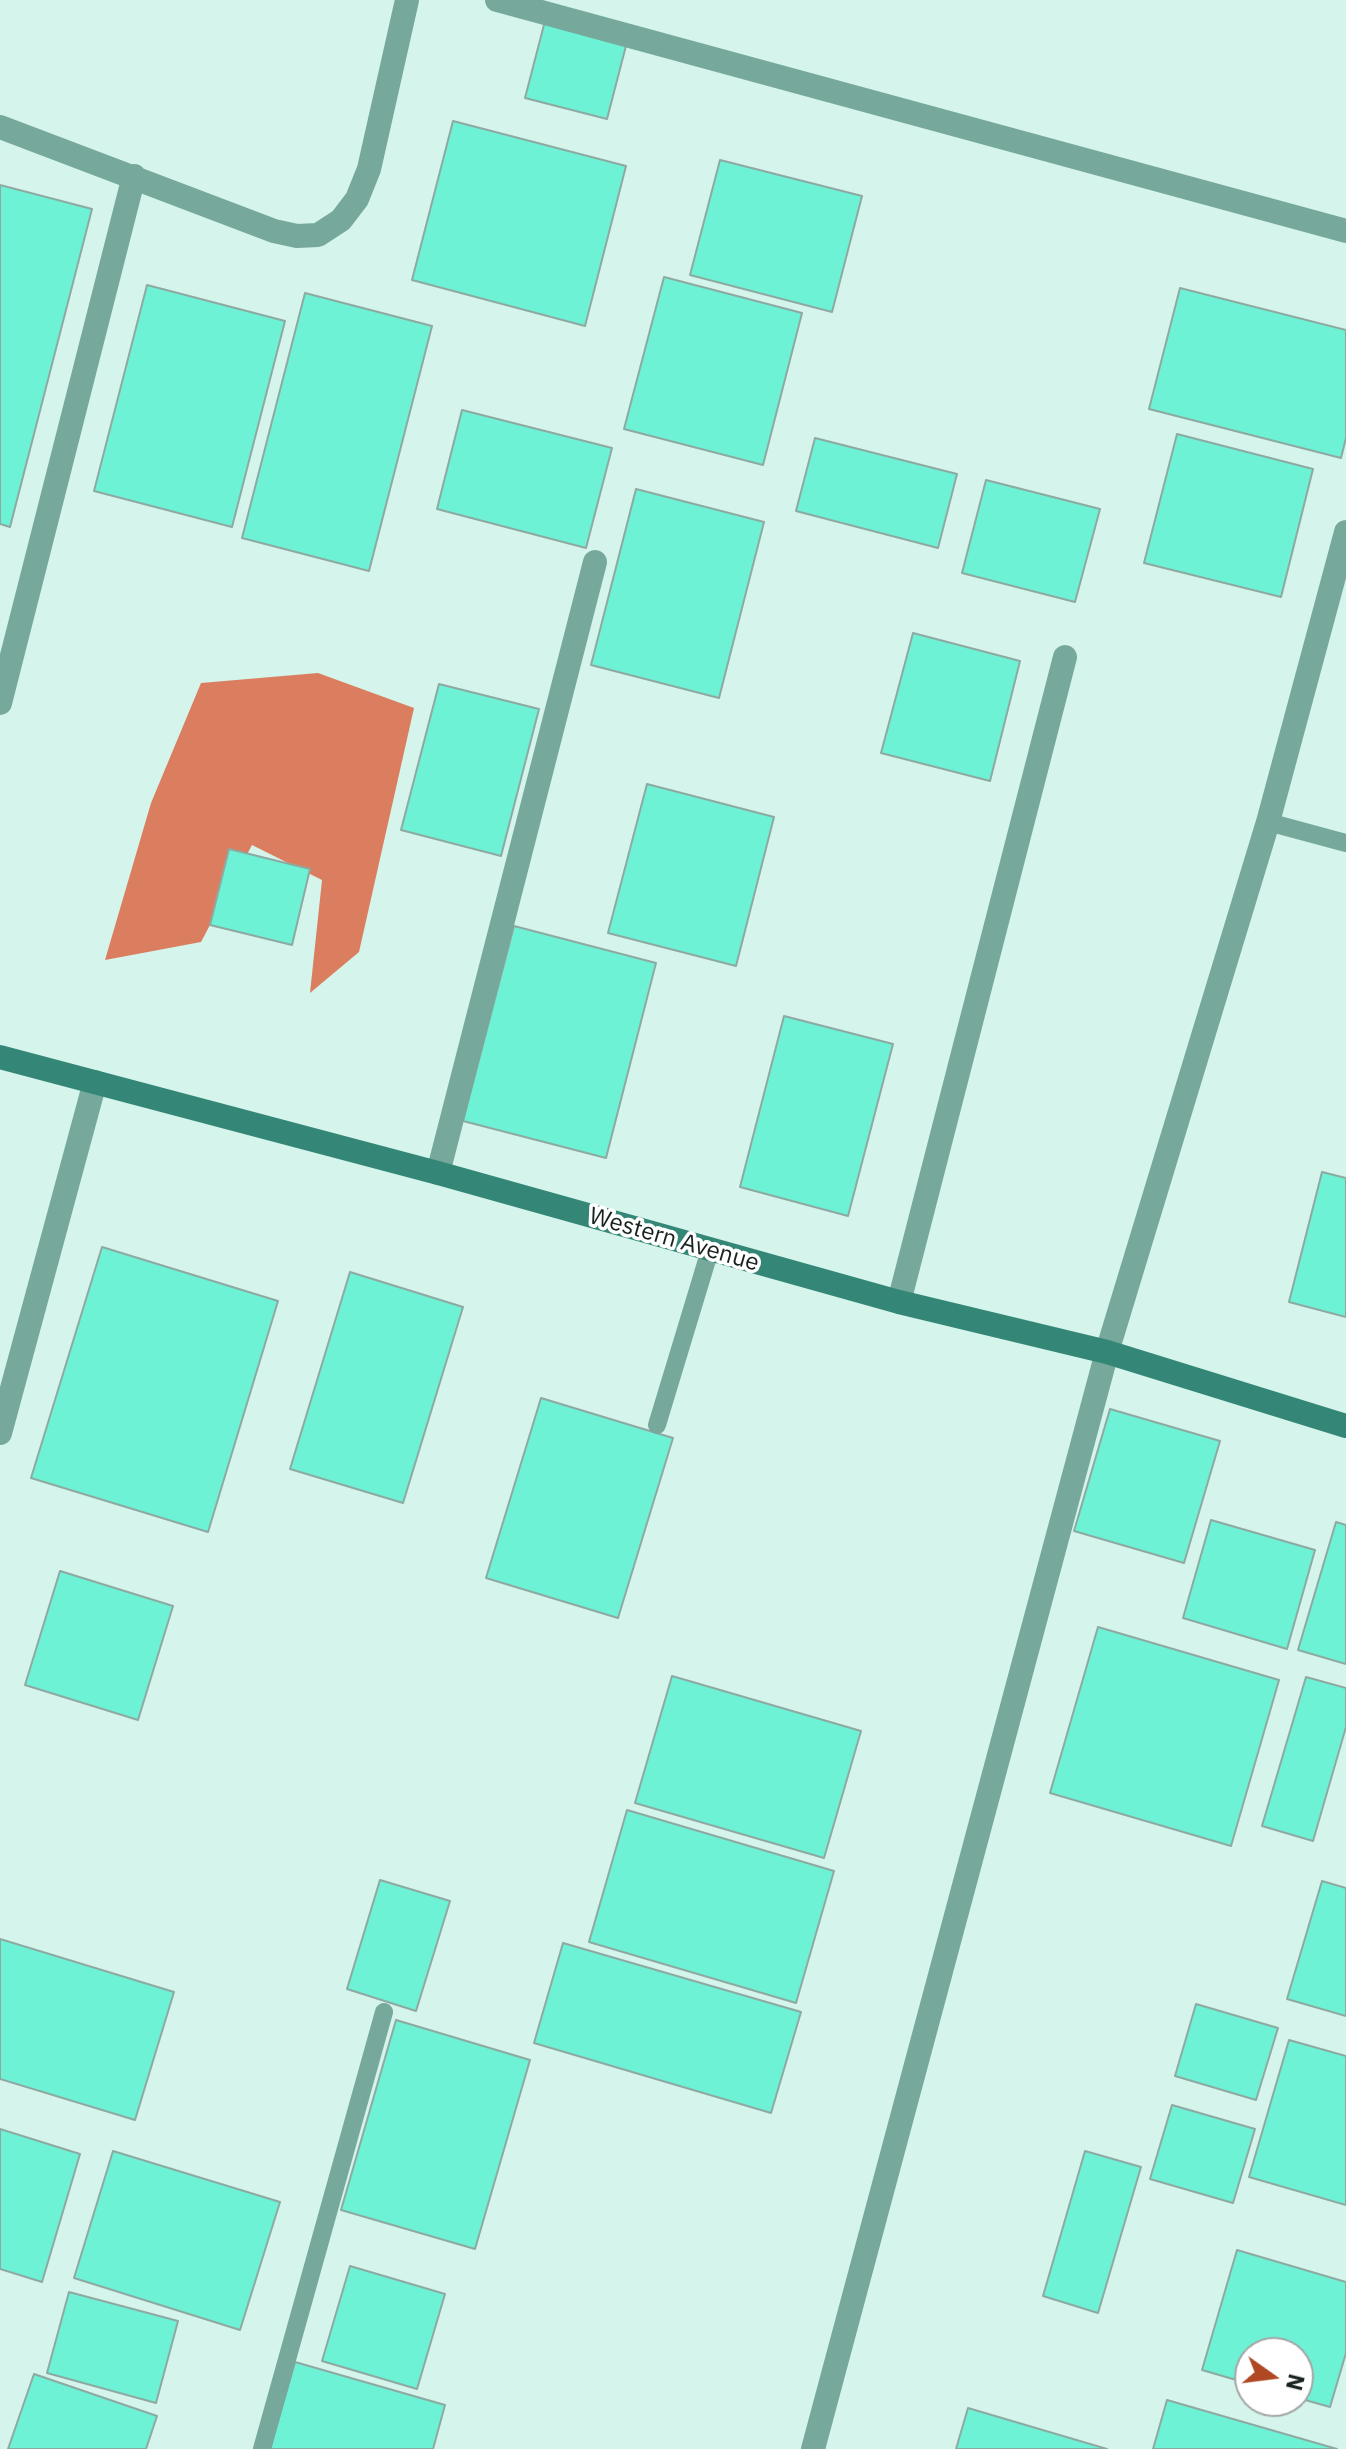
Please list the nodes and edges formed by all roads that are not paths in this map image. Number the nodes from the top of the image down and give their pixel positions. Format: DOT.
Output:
graph roads {
  1 [pos="407,0"];
  2 [pos="497,0"];
  3 [pos="0,127"];
  4 [pos="134,176"];
  5 [pos="1346,231"];
  6 [pos="1346,532"];
  7 [pos="595,562"];
  8 [pos="1065,657"];
  9 [pos="0,703"];
  10 [pos="1268,822"];
  11 [pos="1346,843"];
  12 [pos="0,1057"];
  13 [pos="95,1082"];
  14 [pos="438,1173"];
  15 [pos="710,1250"];
  16 [pos="899,1302"];
  17 [pos="1107,1352"];
  18 [pos="657,1425"];
  19 [pos="1346,1426"];
  20 [pos="0,1433"];
  21 [pos="384,2012"];
  22 [pos="262,2449"];
  23 [pos="813,2449"];
  1 -- 4 [label="street"];
  2 -- 5 [label="street"];
  3 -- 4 [label="street"];
  4 -- 9 [label="street"];
  6 -- 10 [label="street"];
  7 -- 14 [label="street"];
  8 -- 16 [label="street"];
  10 -- 11 [label="lane"];
  10 -- 17 [label="street"];
  12 -- 13 [label="street, Western Avenue"];
  13 -- 14 [label="street, Western Avenue"];
  13 -- 20 [label="street"];
  14 -- 15 [label="street, Western Avenue"];
  15 -- 16 [label="street, Western Avenue"];
  15 -- 18 [label="lane"];
  16 -- 17 [label="street, Western Avenue"];
  17 -- 19 [label="street, Western Avenue"];
  17 -- 23 [label="street"];
  21 -- 22 [label="lane"];
}
